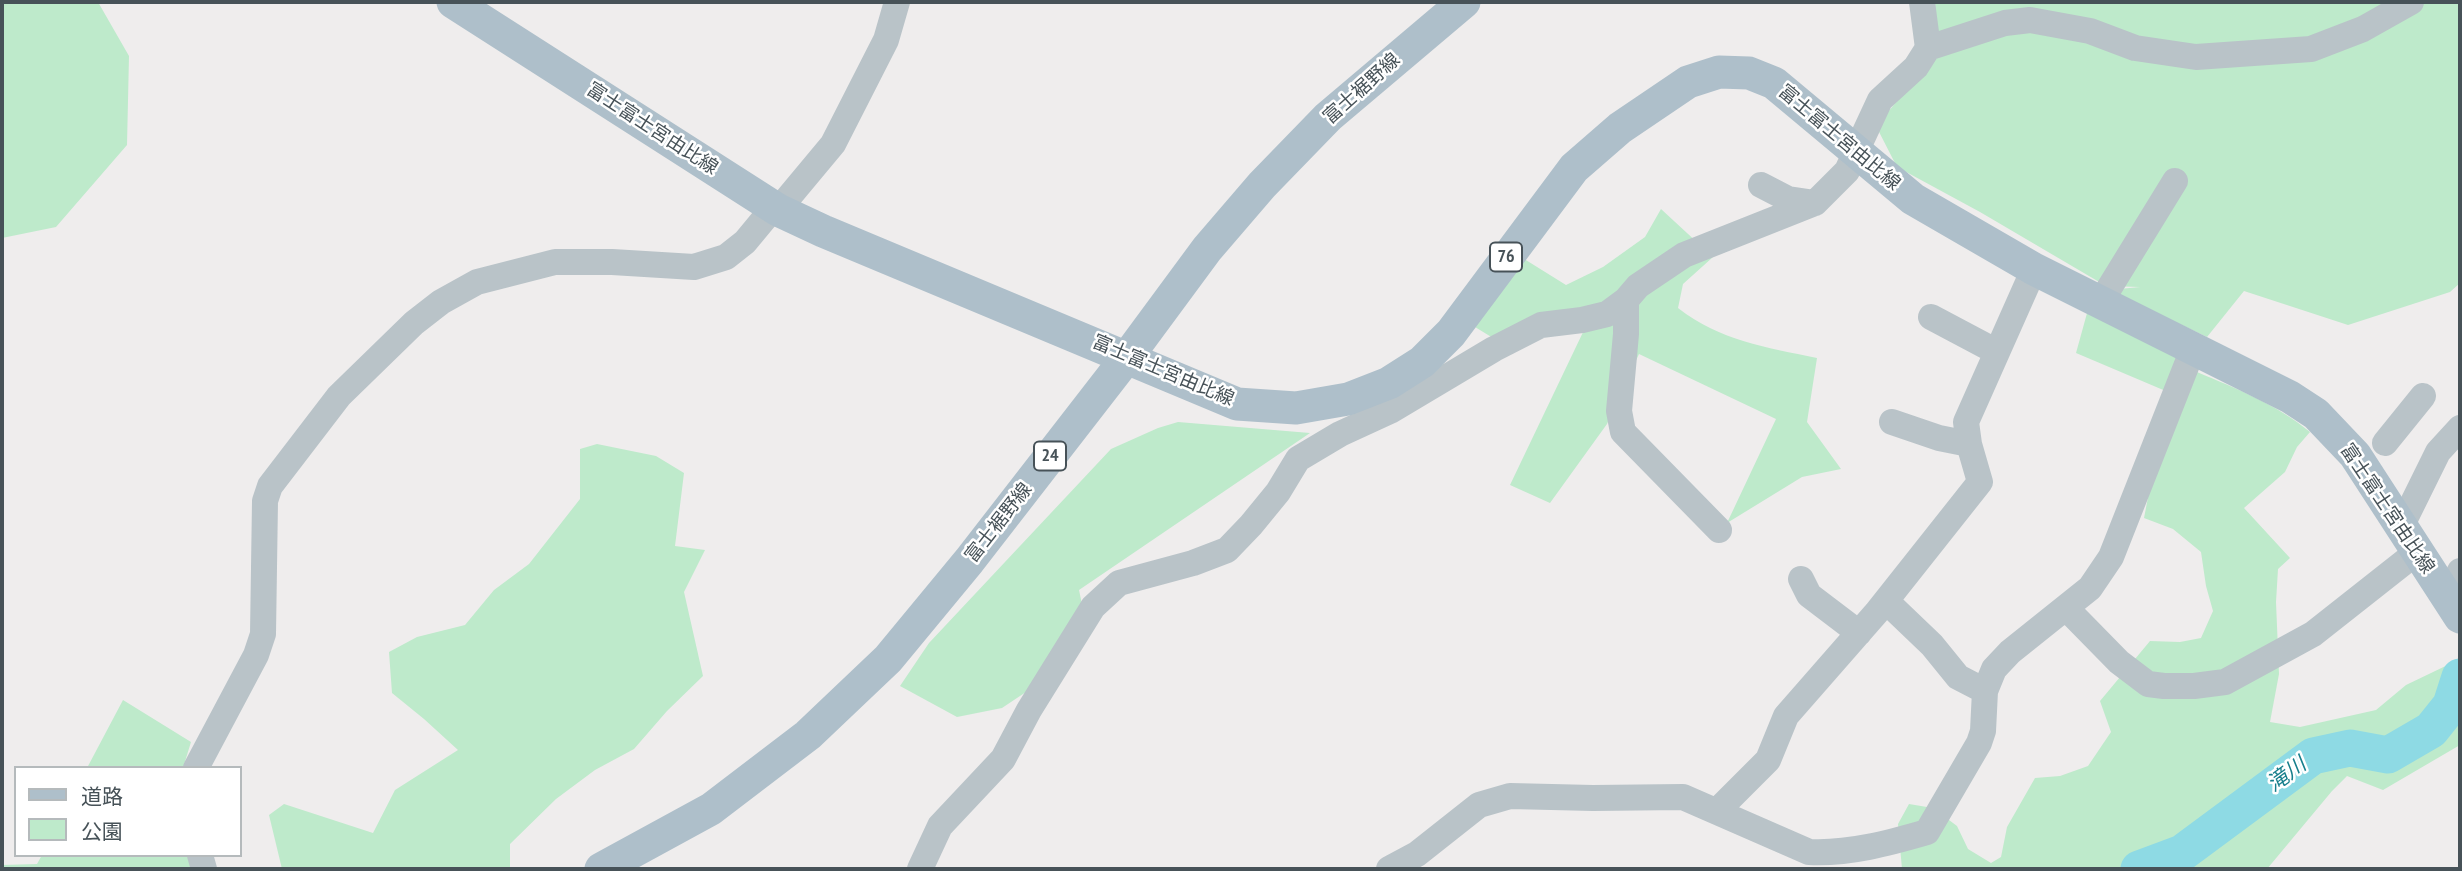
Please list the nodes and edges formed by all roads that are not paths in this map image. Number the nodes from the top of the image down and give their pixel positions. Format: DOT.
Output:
graph roads {
  1 [pos="453,2"];
  2 [pos="897,2"];
  3 [pos="1464,2"];
  4 [pos="1922,2"];
  5 [pos="2411,2"];
  6 [pos="1927,48"];
  7 [pos="1854,152"];
  8 [pos="2175,181"];
  9 [pos="1761,185"];
  10 [pos="1815,203"];
  11 [pos="776,209"];
  12 [pos="2034,269"];
  13 [pos="1626,300"];
  14 [pos="2100,303"];
  15 [pos="1931,317"];
  16 [pos="2193,349"];
  17 [pos="1997,352"];
  18 [pos="1128,356"];
  19 [pos="2423,396"];
  20 [pos="1892,422"];
  21 [pos="2460,428"];
  22 [pos="2385,443"];
  23 [pos="1969,444"];
  24 [pos="1719,530"];
  25 [pos="2409,540"];
  26 [pos="1801,579"];
  27 [pos="2454,597"];
  28 [pos="1886,601"];
  29 [pos="2067,609"];
  30 [pos="1859,633"];
  31 [pos="1985,691"];
  32 [pos="197,766"];
  33 [pos="1717,811"];
  34 [pos="601,869"];
  35 [pos="920,869"];
  36 [pos="1389,869"];
  1 -- 11 [label="main road, 富士富士宮由比線 / 76"];
  2 -- 11 [label="street"];
  3 -- 18 [label="main road, 富士裾野線 / 24"];
  4 -- 6 [label="street"];
  5 -- 6 [label="street"];
  6 -- 7 [label="street"];
  7 -- 10 [label="street"];
  7 -- 12 [label="main road, 富士富士宮由比線 / 76"];
  7 -- 18 [label="main road, 富士富士宮由比線 / 76"];
  8 -- 14 [label="street"];
  9 -- 10 [label="street"];
  10 -- 13 [label="street"];
  11 -- 18 [label="main road, 富士富士宮由比線 / 76"];
  11 -- 32 [label="street"];
  12 -- 14 [label="main road, 富士富士宮由比線 / 76"];
  12 -- 17 [label="street"];
  13 -- 24 [label="street"];
  13 -- 35 [label="street"];
  14 -- 16 [label="main road, 富士富士宮由比線 / 76"];
  15 -- 17 [label="street"];
  16 -- 25 [label="main road, 富士富士宮由比線 / 76"];
  16 -- 29 [label="street"];
  17 -- 23 [label="street"];
  18 -- 34 [label="main road, 富士裾野線 / 24"];
  19 -- 22 [label="street"];
  20 -- 23 [label="street"];
  21 -- 25 [label="street"];
  23 -- 28 [label="street"];
  25 -- 27 [label="main road, 富士富士宮由比線 / 76"];
  25 -- 29 [label="street"];
  26 -- 30 [label="street"];
  28 -- 30 [label="street"];
  28 -- 31 [label="street"];
  29 -- 31 [label="street"];
  30 -- 33 [label="street"];
  31 -- 33 [label="street"];
  33 -- 36 [label="street"];
}
